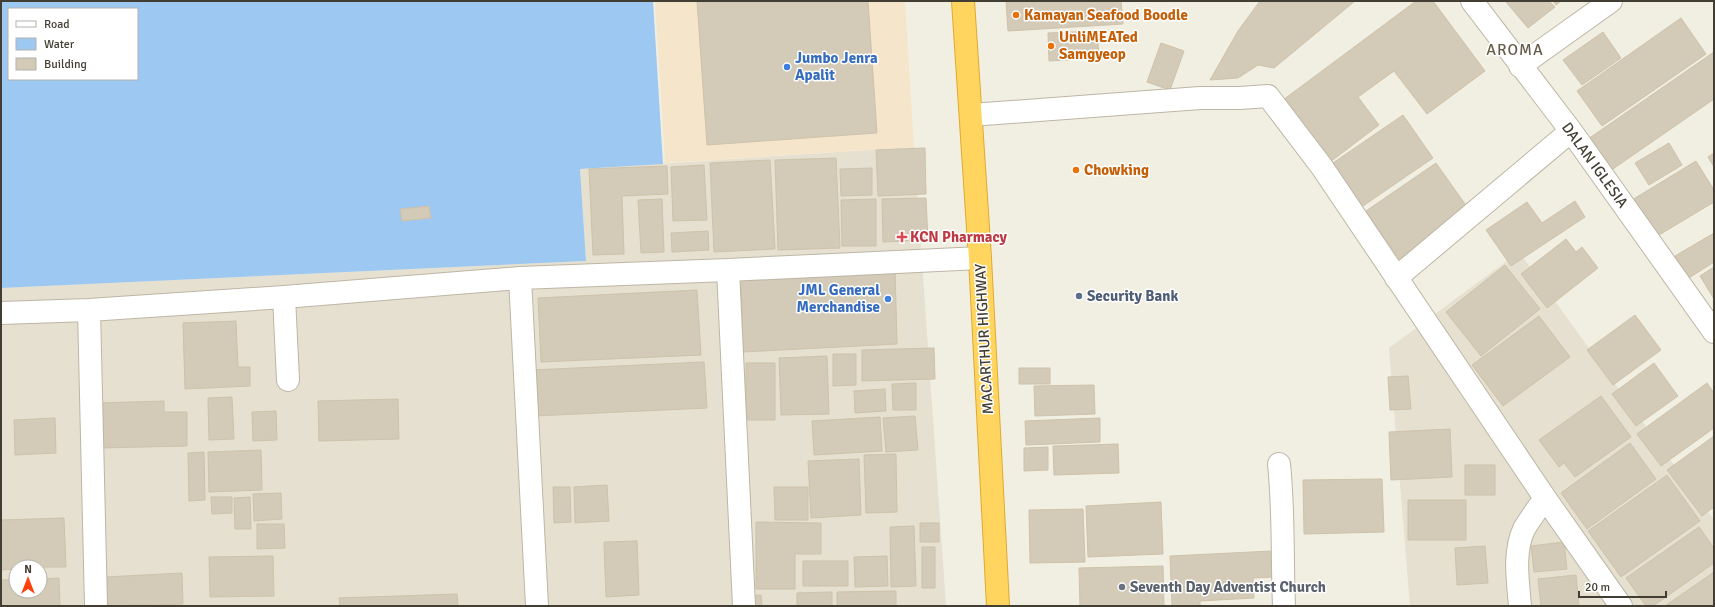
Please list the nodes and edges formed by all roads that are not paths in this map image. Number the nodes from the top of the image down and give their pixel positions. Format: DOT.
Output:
graph roads {
  1 [pos="963,1"];
  2 [pos="1472,1"];
  3 [pos="1611,1"];
  4 [pos="1520,66"];
  5 [pos="971,115"];
  6 [pos="1571,131"];
  7 [pos="980,258"];
  8 [pos="728,270"];
  9 [pos="520,278"];
  10 [pos="1396,278"];
  11 [pos="284,297"];
  12 [pos="89,310"];
  13 [pos="1,313"];
  14 [pos="1714,332"];
  15 [pos="288,380"];
  16 [pos="1279,464"];
  17 [pos="1545,498"];
  18 [pos="96,606"];
  19 [pos="537,606"];
  20 [pos="744,606"];
  21 [pos="998,606"];
  22 [pos="1284,606"];
  23 [pos="1520,606"];
  24 [pos="1621,606"];
  1 -- 5 [label="highway, MACARTHUR HIGHWAY"];
  2 -- 4 [label="street, DALAN IGLESIA"];
  3 -- 4 [label="street"];
  4 -- 6 [label="street, DALAN IGLESIA"];
  5 -- 7 [label="highway, MACARTHUR HIGHWAY"];
  5 -- 10 [label="street"];
  6 -- 10 [label="street"];
  6 -- 14 [label="street, DALAN IGLESIA"];
  7 -- 8 [label="street"];
  7 -- 21 [label="highway, MACARTHUR HIGHWAY"];
  8 -- 9 [label="street"];
  8 -- 20 [label="street"];
  9 -- 11 [label="street"];
  9 -- 19 [label="street"];
  10 -- 17 [label="street"];
  11 -- 12 [label="street"];
  11 -- 15 [label="street"];
  12 -- 13 [label="street"];
  12 -- 18 [label="street"];
  16 -- 22 [label="street"];
  17 -- 23 [label="street"];
  17 -- 24 [label="street"];
}
